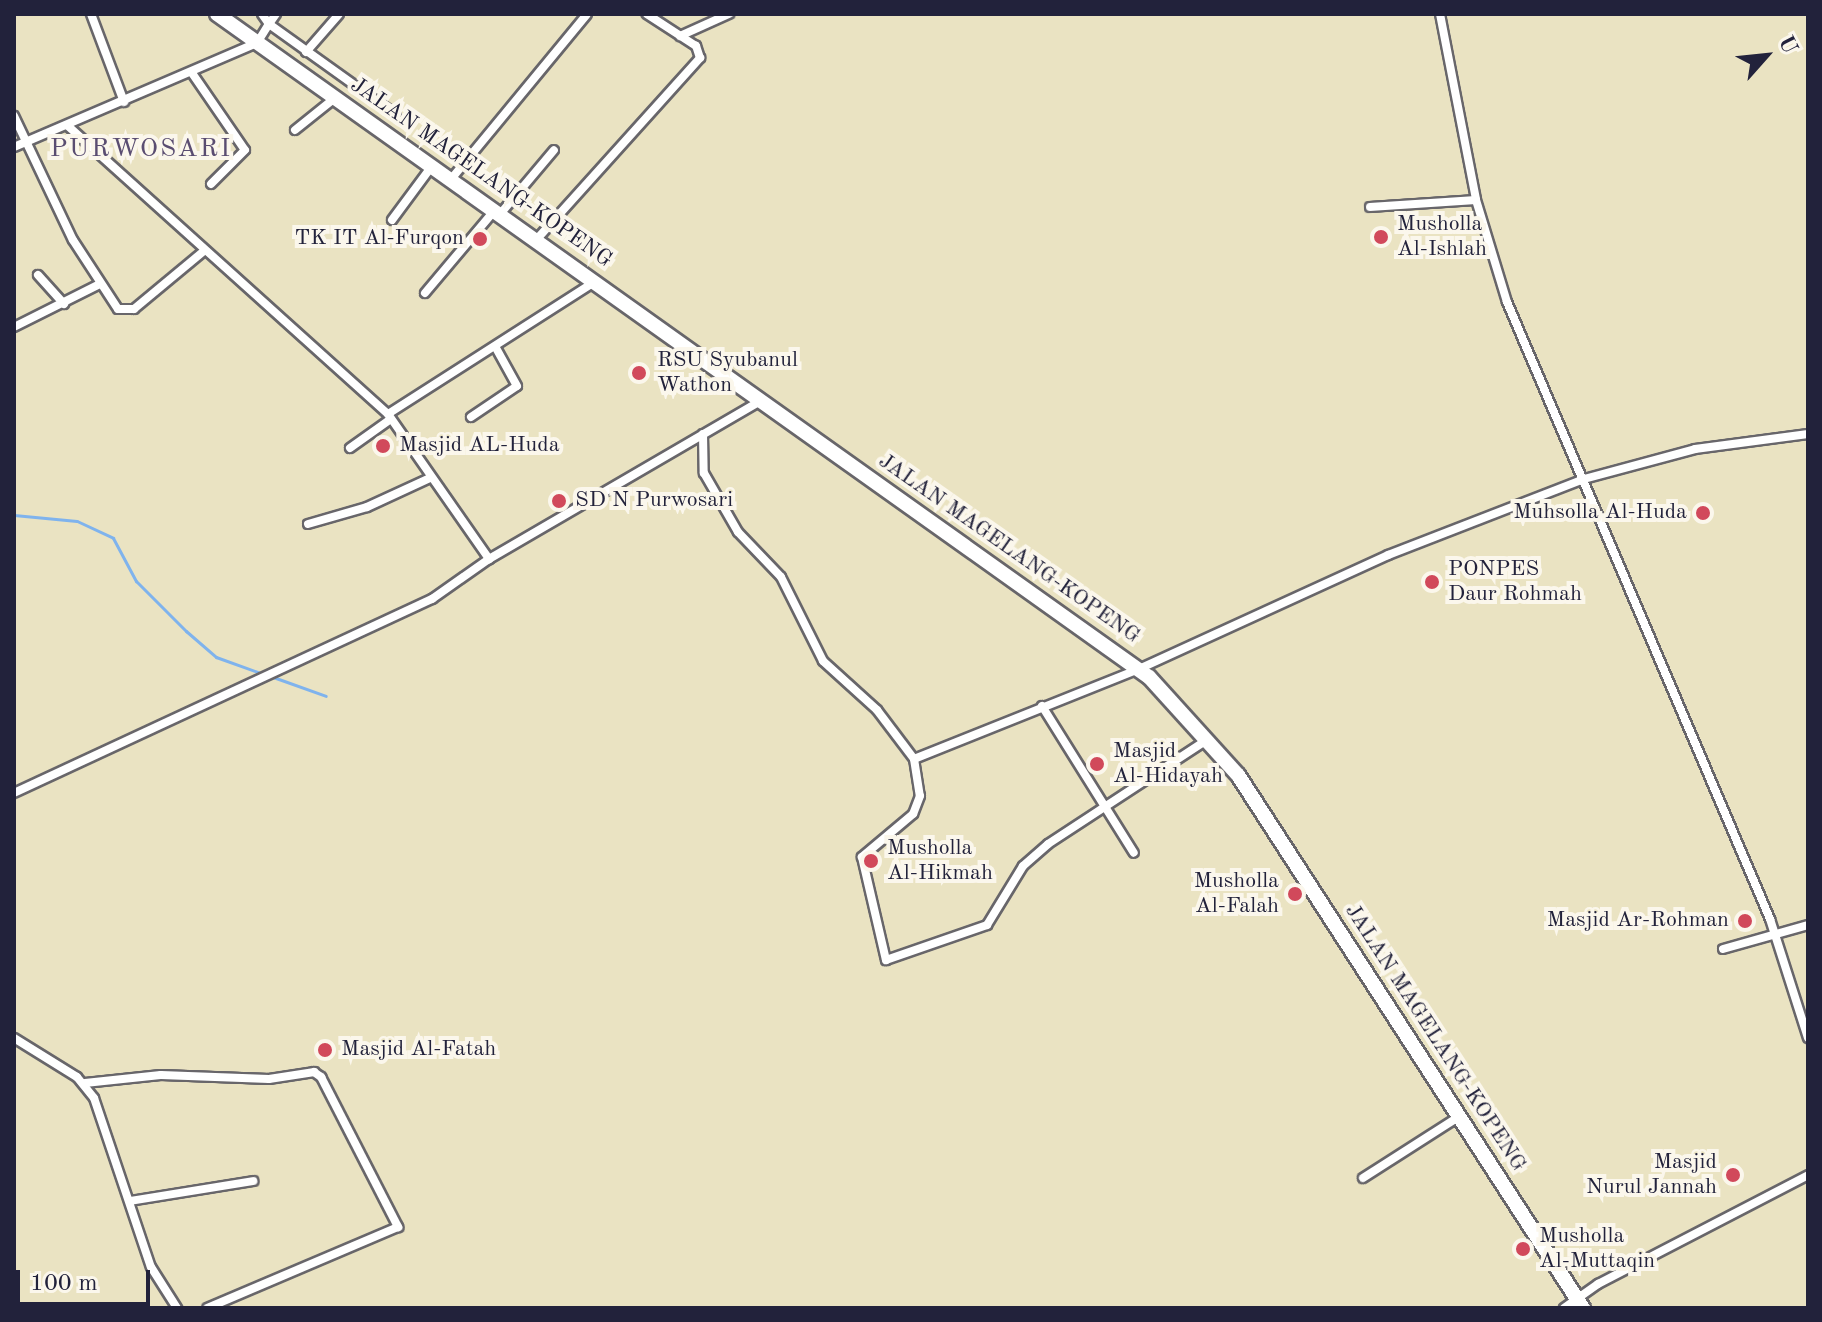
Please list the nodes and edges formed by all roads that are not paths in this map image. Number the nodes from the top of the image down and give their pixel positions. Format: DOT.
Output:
graph roads {
  1 [pos="91,14"];
  2 [pos="217,14"];
  3 [pos="262,14"];
  4 [pos="276,14"];
  5 [pos="339,14"];
  6 [pos="587,14"];
  7 [pos="647,14"];
  8 [pos="729,14"];
  9 [pos="1440,14"];
  10 [pos="269,24"];
  11 [pos="680,36"];
  12 [pos="257,43"];
  13 [pos="306,52"];
  14 [pos="192,73"];
  15 [pos="336,97"];
  16 [pos="124,102"];
  17 [pos="396,115"];
  18 [pos="14,116"];
  19 [pos="68,126"];
  20 [pos="295,130"];
  21 [pos="25,142"];
  22 [pos="14,147"];
  23 [pos="554,150"];
  24 [pos="432,165"];
  25 [pos="452,178"];
  26 [pos="211,184"];
  27 [pos="1476,200"];
  28 [pos="1370,207"];
  29 [pos="498,211"];
  30 [pos="392,220"];
  31 [pos="537,239"];
  32 [pos="205,250"];
  33 [pos="38,275"];
  34 [pos="596,280"];
  35 [pos="98,285"];
  36 [pos="425,293"];
  37 [pos="64,304"];
  38 [pos="14,327"];
  39 [pos="496,348"];
  40 [pos="761,401"];
  41 [pos="389,416"];
  42 [pos="471,417"];
  43 [pos="703,434"];
  44 [pos="1808,434"];
  45 [pos="350,448"];
  46 [pos="430,478"];
  47 [pos="1584,479"];
  48 [pos="308,524"];
  49 [pos="489,559"];
  50 [pos="1139,669"];
  51 [pos="1042,706"];
  52 [pos="1207,740"];
  53 [pos="914,759"];
  54 [pos="14,793"];
  55 [pos="1105,808"];
  56 [pos="1134,853"];
  57 [pos="1808,925"];
  58 [pos="1775,935"];
  59 [pos="1723,949"];
  60 [pos="14,1038"];
  61 [pos="1808,1038"];
  62 [pos="85,1083"];
  63 [pos="1460,1116"];
  64 [pos="1808,1175"];
  65 [pos="1363,1178"];
  66 [pos="253,1181"];
  67 [pos="130,1201"];
  68 [pos="1580,1304"];
  69 [pos="177,1308"];
  70 [pos="207,1308"];
  71 [pos="1564,1308"];
  1 -- 16 [label="street"];
  2 -- 12 [label="main road, JALAN MAGELANG-KOPENG"];
  3 -- 10 [label="street"];
  4 -- 10 [label="street"];
  5 -- 13 [label="street"];
  6 -- 25 [label="street"];
  7 -- 11 [label="street"];
  8 -- 11 [label="street"];
  9 -- 27 [label="street"];
  10 -- 12 [label="street"];
  10 -- 13 [label="street"];
  11 -- 31 [label="street"];
  12 -- 14 [label="street"];
  12 -- 15 [label="main road, JALAN MAGELANG-KOPENG"];
  13 -- 17 [label="street"];
  14 -- 16 [label="street"];
  14 -- 26 [label="street"];
  15 -- 20 [label="street"];
  15 -- 24 [label="main road, JALAN MAGELANG-KOPENG"];
  16 -- 19 [label="street"];
  18 -- 21 [label="street"];
  19 -- 21 [label="street"];
  19 -- 32 [label="street"];
  21 -- 22 [label="street"];
  21 -- 35 [label="street"];
  23 -- 29 [label="street"];
  24 -- 25 [label="main road, JALAN MAGELANG-KOPENG"];
  24 -- 30 [label="street"];
  25 -- 29 [label="main road, JALAN MAGELANG-KOPENG"];
  27 -- 28 [label="street"];
  27 -- 47 [label="street"];
  29 -- 31 [label="main road, JALAN MAGELANG-KOPENG"];
  29 -- 36 [label="street"];
  31 -- 34 [label="main road, JALAN MAGELANG-KOPENG"];
  32 -- 35 [label="street"];
  32 -- 41 [label="street"];
  33 -- 37 [label="street"];
  34 -- 39 [label="street"];
  34 -- 40 [label="main road, JALAN MAGELANG-KOPENG"];
  35 -- 37 [label="street"];
  37 -- 38 [label="street"];
  39 -- 41 [label="street"];
  39 -- 42 [label="street"];
  40 -- 43 [label="street"];
  40 -- 50 [label="main road, JALAN MAGELANG-KOPENG"];
  41 -- 45 [label="street"];
  41 -- 46 [label="street"];
  43 -- 49 [label="street"];
  43 -- 53 [label="street"];
  44 -- 47 [label="street"];
  46 -- 48 [label="street"];
  46 -- 49 [label="street"];
  47 -- 50 [label="street"];
  47 -- 58 [label="street"];
  49 -- 54 [label="street"];
  50 -- 51 [label="street"];
  50 -- 52 [label="main road, JALAN MAGELANG-KOPENG"];
  51 -- 53 [label="street"];
  51 -- 55 [label="street"];
  52 -- 55 [label="street"];
  52 -- 63 [label="main road, JALAN MAGELANG-KOPENG"];
  53 -- 55 [label="street"];
  55 -- 56 [label="street"];
  57 -- 58 [label="street"];
  58 -- 59 [label="street"];
  58 -- 61 [label="street"];
  60 -- 62 [label="street"];
  62 -- 67 [label="street"];
  62 -- 70 [label="street"];
  63 -- 65 [label="street"];
  63 -- 68 [label="main road, JALAN MAGELANG-KOPENG"];
  64 -- 68 [label="street"];
  66 -- 67 [label="street"];
  67 -- 69 [label="street"];
  68 -- 71 [label="street"];
}
